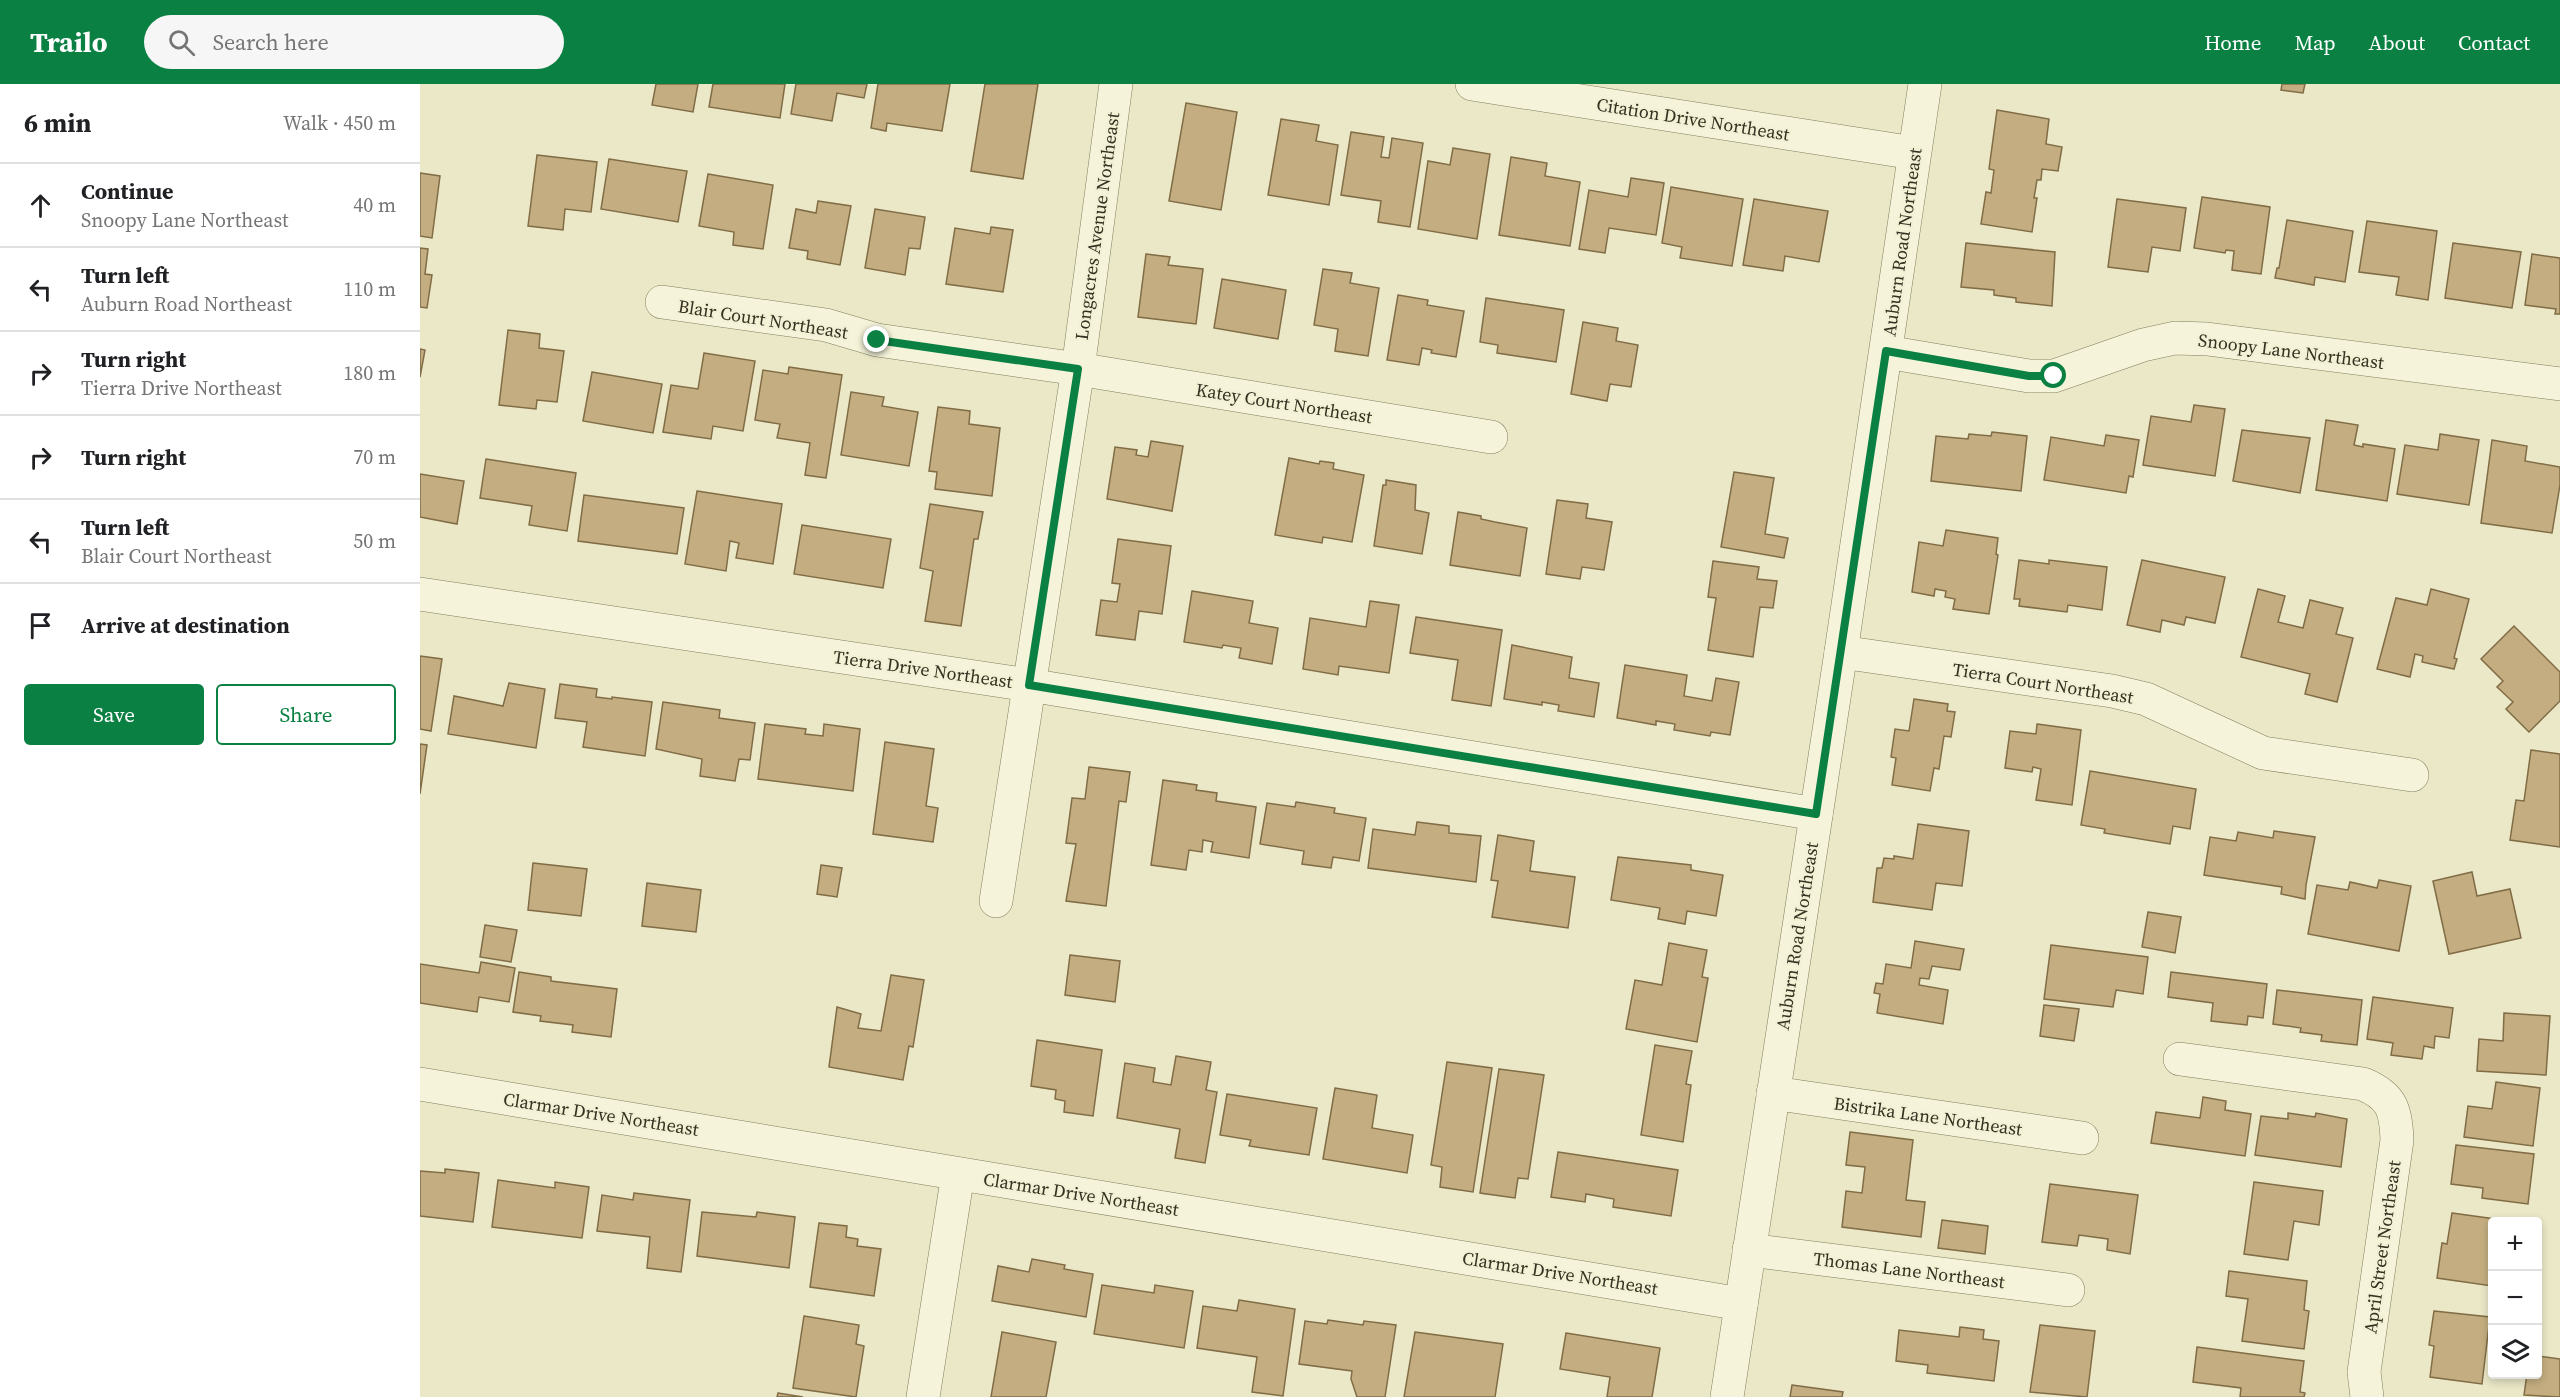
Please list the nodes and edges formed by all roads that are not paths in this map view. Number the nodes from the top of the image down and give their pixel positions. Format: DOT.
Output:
graph roads {
  1 [pos="1116,84"];
  2 [pos="1472,84"];
  3 [pos="1925,84"];
  4 [pos="1914,153"];
  5 [pos="662,302"];
  6 [pos="1886,351"];
  7 [pos="1078,369"];
  8 [pos="2560,384"];
  9 [pos="1491,437"];
  10 [pos="420,594"];
  11 [pos="1841,652"];
  12 [pos="1029,685"];
  13 [pos="2412,775"];
  14 [pos="1816,814"];
  15 [pos="996,901"];
  16 [pos="2180,1059"];
  17 [pos="420,1084"];
  18 [pos="1773,1093"];
  19 [pos="2082,1138"];
  20 [pos="958,1174"];
  21 [pos="1749,1250"];
  22 [pos="2068,1290"];
  23 [pos="1741,1304"];
  24 [pos="923,1397"];
  25 [pos="1727,1397"];
  26 [pos="2367,1397"];
  1 -- 7 [label="street, Longacres Avenue Northeast"];
  2 -- 4 [label="street, Citation Drive Northeast"];
  3 -- 4 [label="street, Auburn Road Northeast"];
  4 -- 6 [label="street, Auburn Road Northeast"];
  5 -- 7 [label="street, Blair Court Northeast"];
  6 -- 8 [label="street, Snoopy Lane Northeast"];
  6 -- 11 [label="street, Auburn Road Northeast"];
  7 -- 9 [label="street, Katey Court Northeast"];
  7 -- 12 [label="street, Longacres Avenue Northeast"];
  10 -- 12 [label="street, Tierra Drive Northeast"];
  11 -- 13 [label="street, Tierra Court Northeast"];
  11 -- 14 [label="street, Auburn Road Northeast"];
  12 -- 14 [label="street, Tierra Drive Northeast"];
  12 -- 15 [label="street, Longacres Avenue Northeast"];
  14 -- 18 [label="street, Auburn Road Northeast"];
  16 -- 26 [label="street, April Street Northeast"];
  17 -- 20 [label="street, Clarmar Drive Northeast"];
  18 -- 19 [label="street, Bistrika Lane Northeast"];
  18 -- 21 [label="street, Auburn Road Northeast"];
  20 -- 23 [label="street, Clarmar Drive Northeast"];
  20 -- 24 [label="street"];
  21 -- 22 [label="street, Thomas Lane Northeast"];
  21 -- 23 [label="street, Auburn Road Northeast"];
  23 -- 25 [label="street, Auburn Road Northeast"];
}
